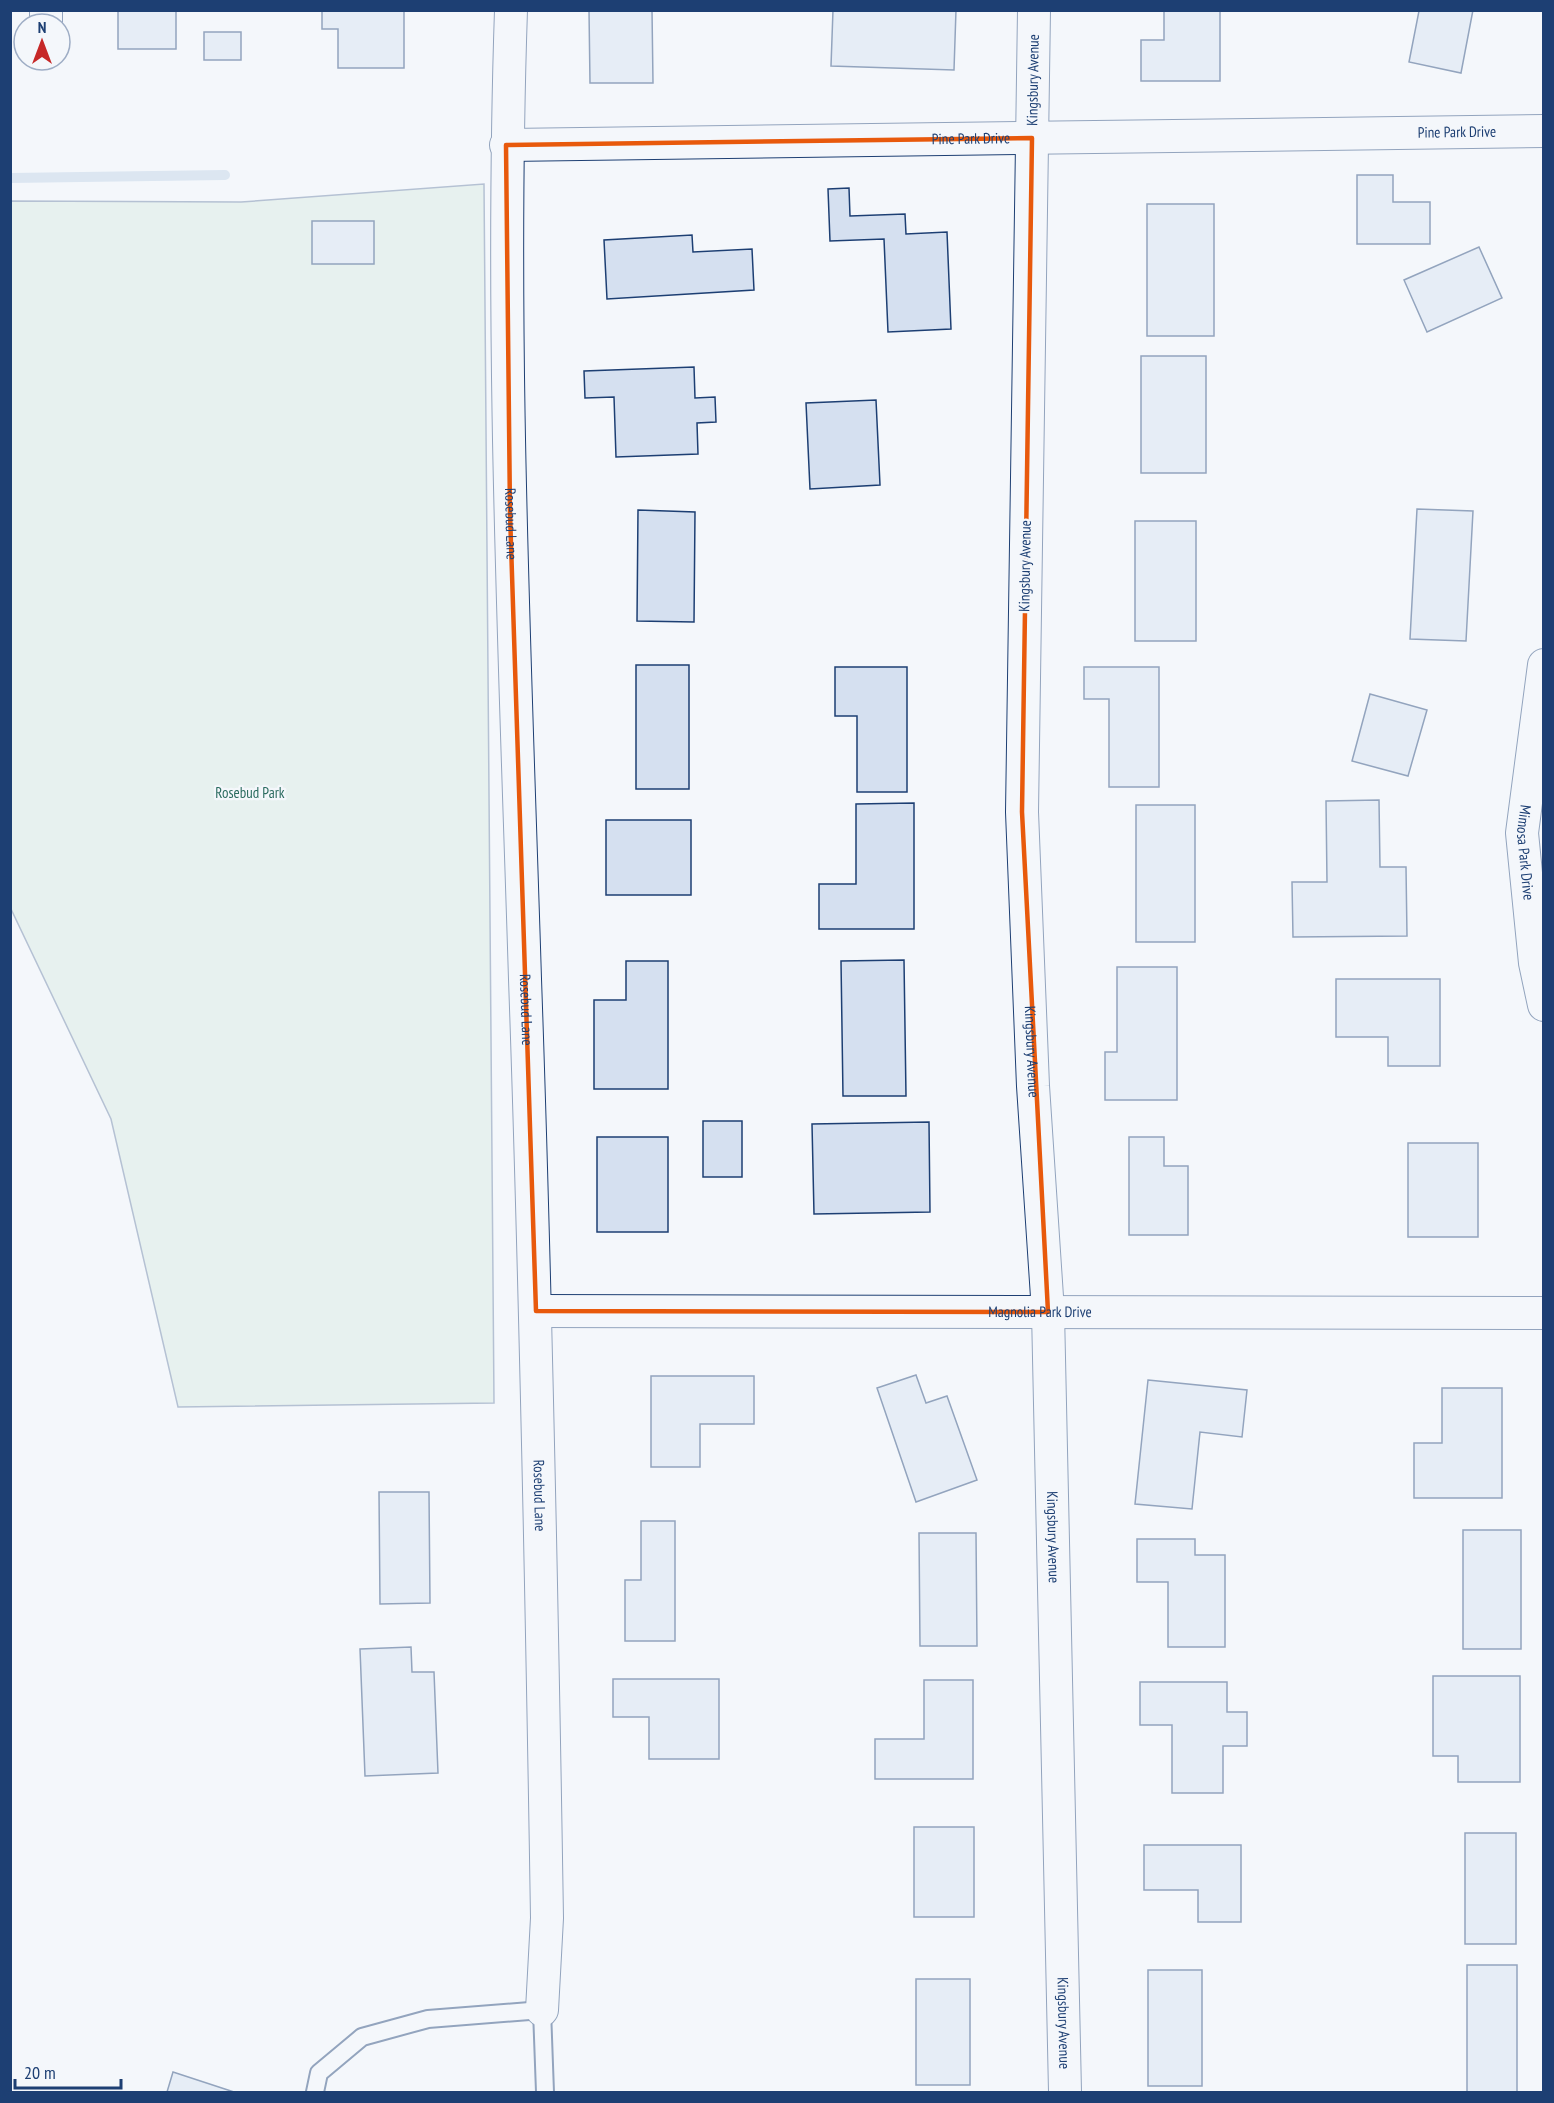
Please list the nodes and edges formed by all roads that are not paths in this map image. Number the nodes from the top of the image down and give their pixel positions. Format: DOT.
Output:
graph roads {
  1 [pos="511,10"];
  2 [pos="1034,10"];
  3 [pos="1544,131"];
  4 [pos="1032,138"];
  5 [pos="506,145"];
  6 [pos="1544,665"];
  7 [pos="1544,1005"];
  8 [pos="536,1311"];
  9 [pos="1048,1312"];
  10 [pos="1544,1313"];
  11 [pos="542,2010"];
  12 [pos="315,2092"];
  13 [pos="545,2092"];
  14 [pos="1065,2092"];
  1 -- 5 [label="street, Rosebud Lane"];
  2 -- 4 [label="street, Kingsbury Avenue"];
  3 -- 4 [label="street, Pine Park Drive"];
  4 -- 5 [label="street, Pine Park Drive"];
  4 -- 9 [label="street, Kingsbury Avenue"];
  5 -- 8 [label="street, Rosebud Lane"];
  6 -- 7 [label="street, Mimosa Park Drive"];
  8 -- 9 [label="street, Magnolia Park Drive"];
  8 -- 11 [label="street, Rosebud Lane"];
  9 -- 10 [label="street, Magnolia Park Drive"];
  9 -- 14 [label="street, Kingsbury Avenue"];
  11 -- 12 [label="lane"];
  11 -- 13 [label="lane"];
}
